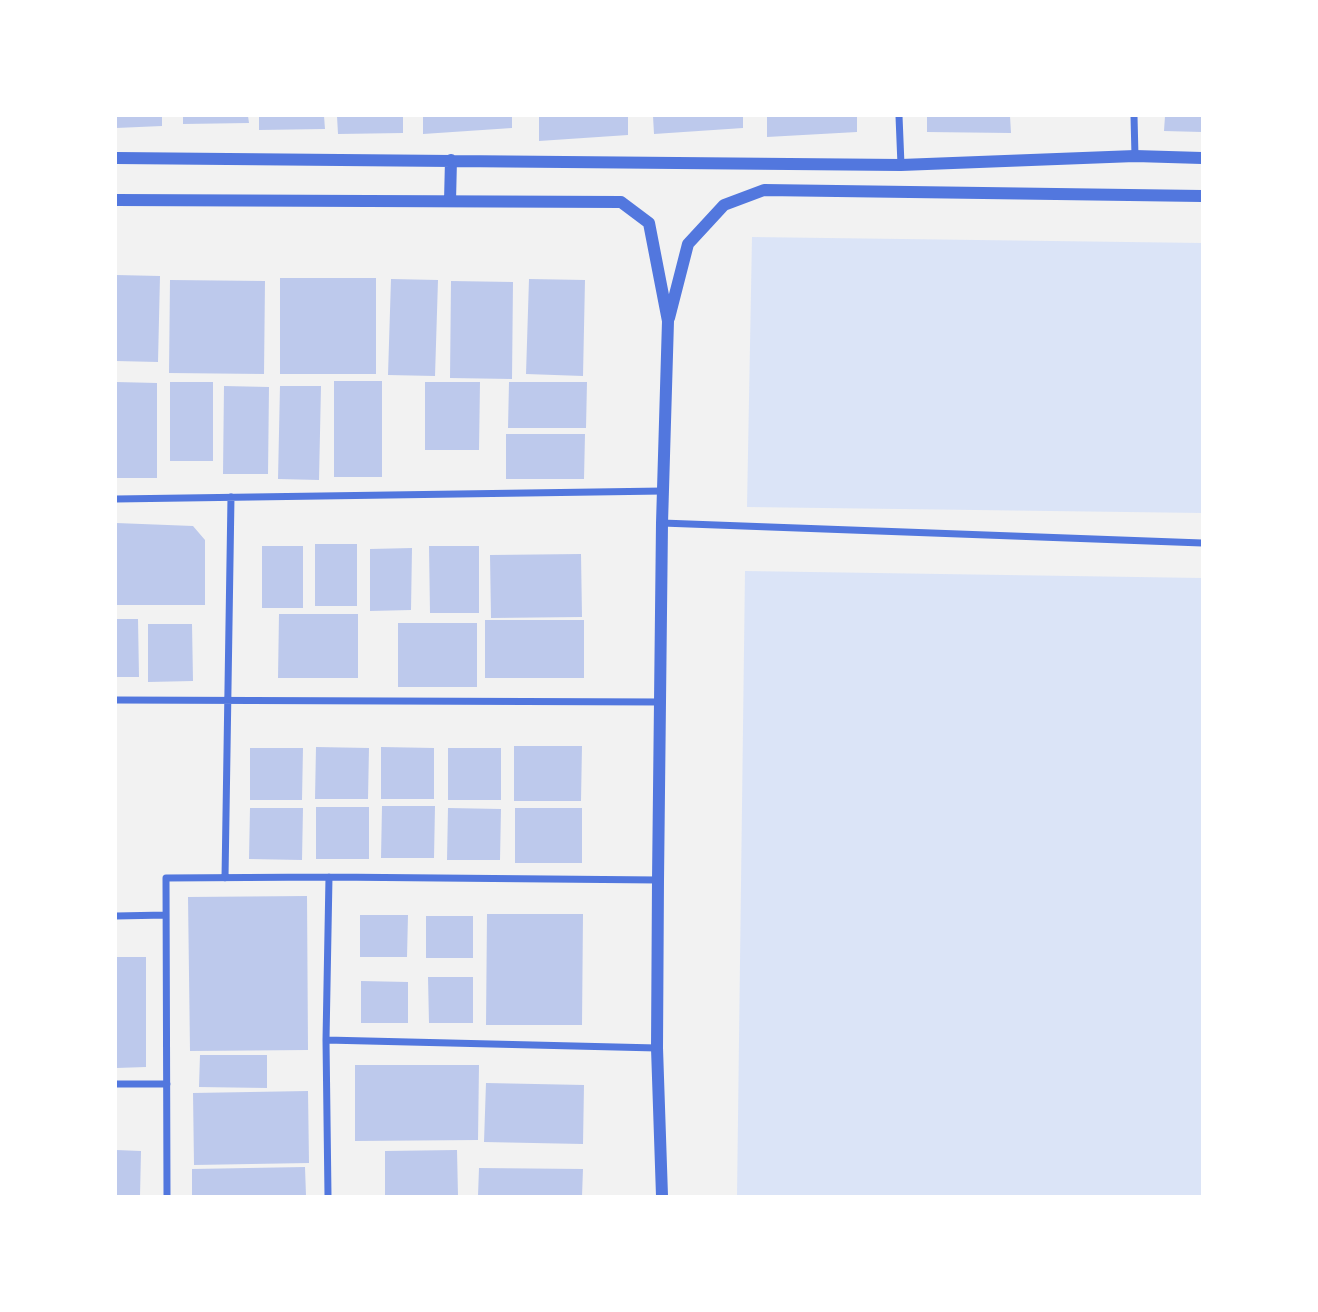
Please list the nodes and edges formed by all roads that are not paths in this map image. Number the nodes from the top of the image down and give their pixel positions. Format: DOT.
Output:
graph roads {
  1 [pos="899,116"];
  2 [pos="1134,116"];
  3 [pos="1135,156"];
  4 [pos="116,158"];
  5 [pos="1202,158"];
  6 [pos="451,160"];
  7 [pos="901,165"];
  8 [pos="1202,196"];
  9 [pos="116,200"];
  10 [pos="450,201"];
  11 [pos="668,321"];
  12 [pos="663,491"];
  13 [pos="231,497"];
  14 [pos="116,499"];
  15 [pos="662,523"];
  16 [pos="1202,543"];
  17 [pos="228,699"];
  18 [pos="116,700"];
  19 [pos="661,702"];
  20 [pos="330,877"];
  21 [pos="225,878"];
  22 [pos="658,880"];
  23 [pos="166,915"];
  24 [pos="116,916"];
  25 [pos="327,1040"];
  26 [pos="657,1048"];
  27 [pos="116,1084"];
  28 [pos="167,1084"];
  29 [pos="167,1196"];
  30 [pos="328,1196"];
  31 [pos="662,1196"];
  1 -- 7 [label="street"];
  2 -- 3 [label="street"];
  3 -- 5 [label="street"];
  3 -- 7 [label="street"];
  4 -- 6 [label="street"];
  6 -- 7 [label="street"];
  6 -- 10 [label="street"];
  8 -- 11 [label="street"];
  9 -- 10 [label="street"];
  10 -- 11 [label="street"];
  11 -- 12 [label="street"];
  12 -- 13 [label="street"];
  12 -- 15 [label="street"];
  13 -- 14 [label="street"];
  13 -- 17 [label="street"];
  15 -- 16 [label="street"];
  15 -- 19 [label="street"];
  17 -- 18 [label="street"];
  17 -- 19 [label="street"];
  17 -- 21 [label="street"];
  19 -- 22 [label="street"];
  20 -- 21 [label="street"];
  20 -- 22 [label="street"];
  20 -- 25 [label="street"];
  21 -- 23 [label="street"];
  22 -- 26 [label="street"];
  23 -- 24 [label="street"];
  23 -- 28 [label="street"];
  25 -- 26 [label="street"];
  25 -- 30 [label="street"];
  26 -- 31 [label="street"];
  27 -- 28 [label="street"];
  28 -- 29 [label="street"];
}
